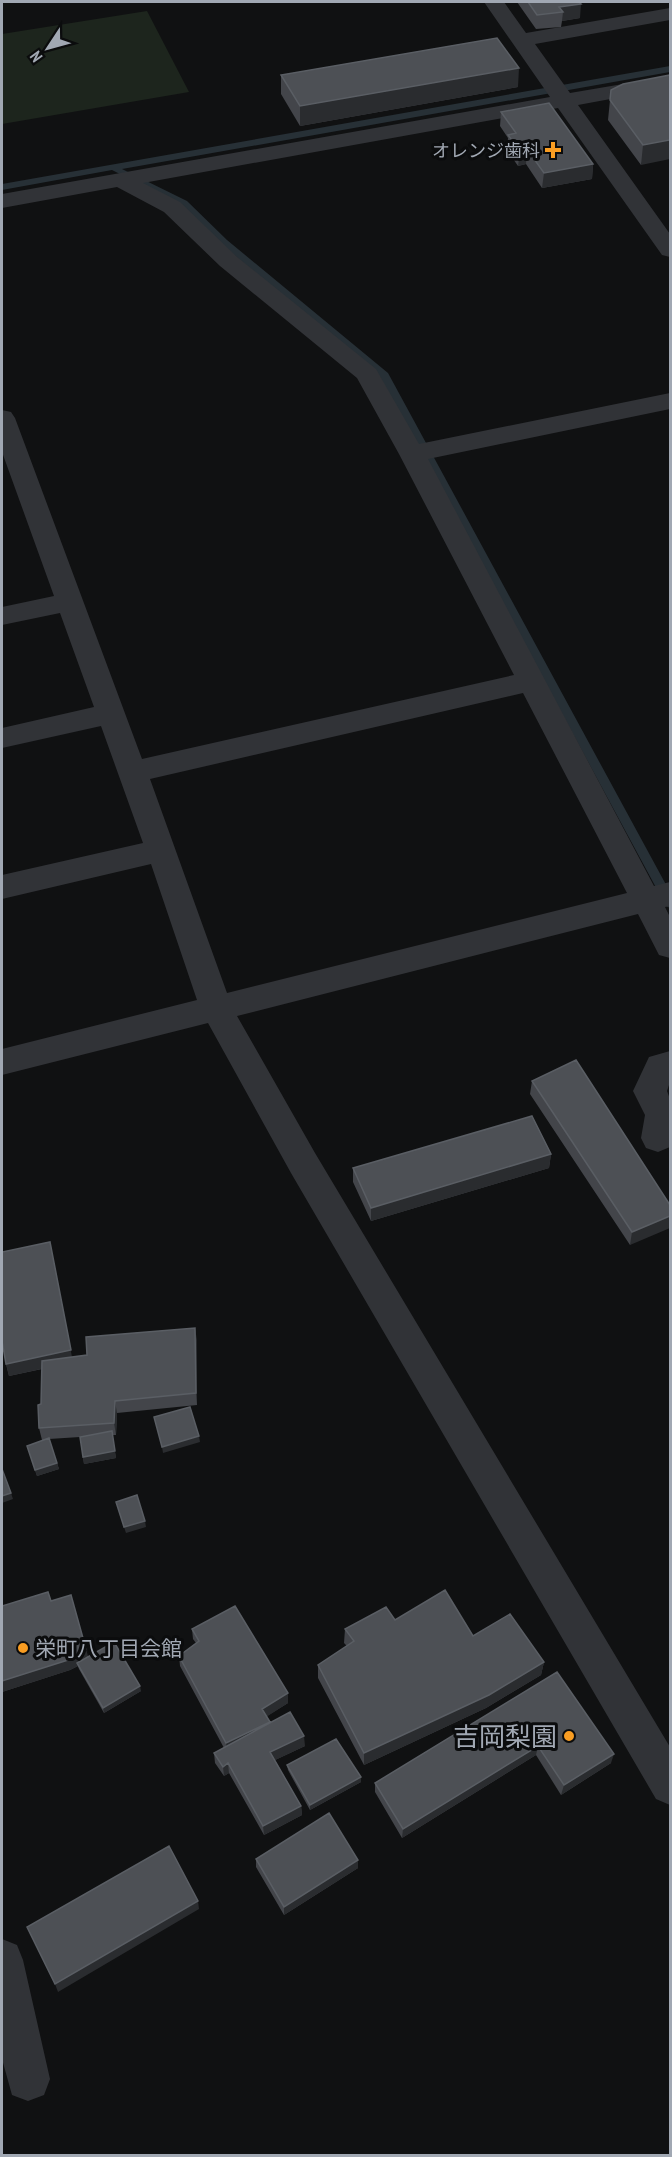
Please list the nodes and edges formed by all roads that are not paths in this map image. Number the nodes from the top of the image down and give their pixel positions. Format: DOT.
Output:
graph roads {
  1 [pos="494,2"];
  2 [pos="670,14"];
  3 [pos="521,40"];
  4 [pos="670,82"];
  5 [pos="564,100"];
  6 [pos="119,179"];
  7 [pos="2,201"];
  8 [pos="670,250"];
  9 [pos="670,401"];
  10 [pos="2,422"];
  11 [pos="412,454"];
  12 [pos="70,602"];
  13 [pos="2,616"];
  14 [pos="532,681"];
  15 [pos="111,713"];
  16 [pos="2,738"];
  17 [pos="133,772"];
  18 [pos="161,850"];
  19 [pos="2,887"];
  20 [pos="659,897"];
  21 [pos="670,946"];
  22 [pos="216,1008"];
  23 [pos="2,1062"];
  24 [pos="670,1064"];
  25 [pos="658,1138"];
  26 [pos="670,1785"];
  27 [pos="2,1960"];
  28 [pos="28,2079"];
  1 -- 3 [label="street"];
  2 -- 3 [label="street"];
  3 -- 5 [label="street"];
  4 -- 5 [label="street"];
  5 -- 6 [label="street"];
  5 -- 8 [label="street"];
  6 -- 7 [label="street"];
  6 -- 11 [label="street"];
  9 -- 11 [label="street"];
  10 -- 12 [label="street"];
  11 -- 14 [label="street"];
  12 -- 13 [label="street"];
  12 -- 15 [label="street"];
  14 -- 17 [label="street"];
  14 -- 20 [label="street"];
  15 -- 16 [label="street"];
  15 -- 17 [label="street"];
  17 -- 18 [label="street"];
  18 -- 19 [label="street"];
  18 -- 22 [label="street"];
  20 -- 21 [label="street"];
  20 -- 22 [label="street"];
  22 -- 23 [label="street"];
  22 -- 26 [label="street"];
  24 -- 25 [label="street"];
  27 -- 28 [label="street"];
}
